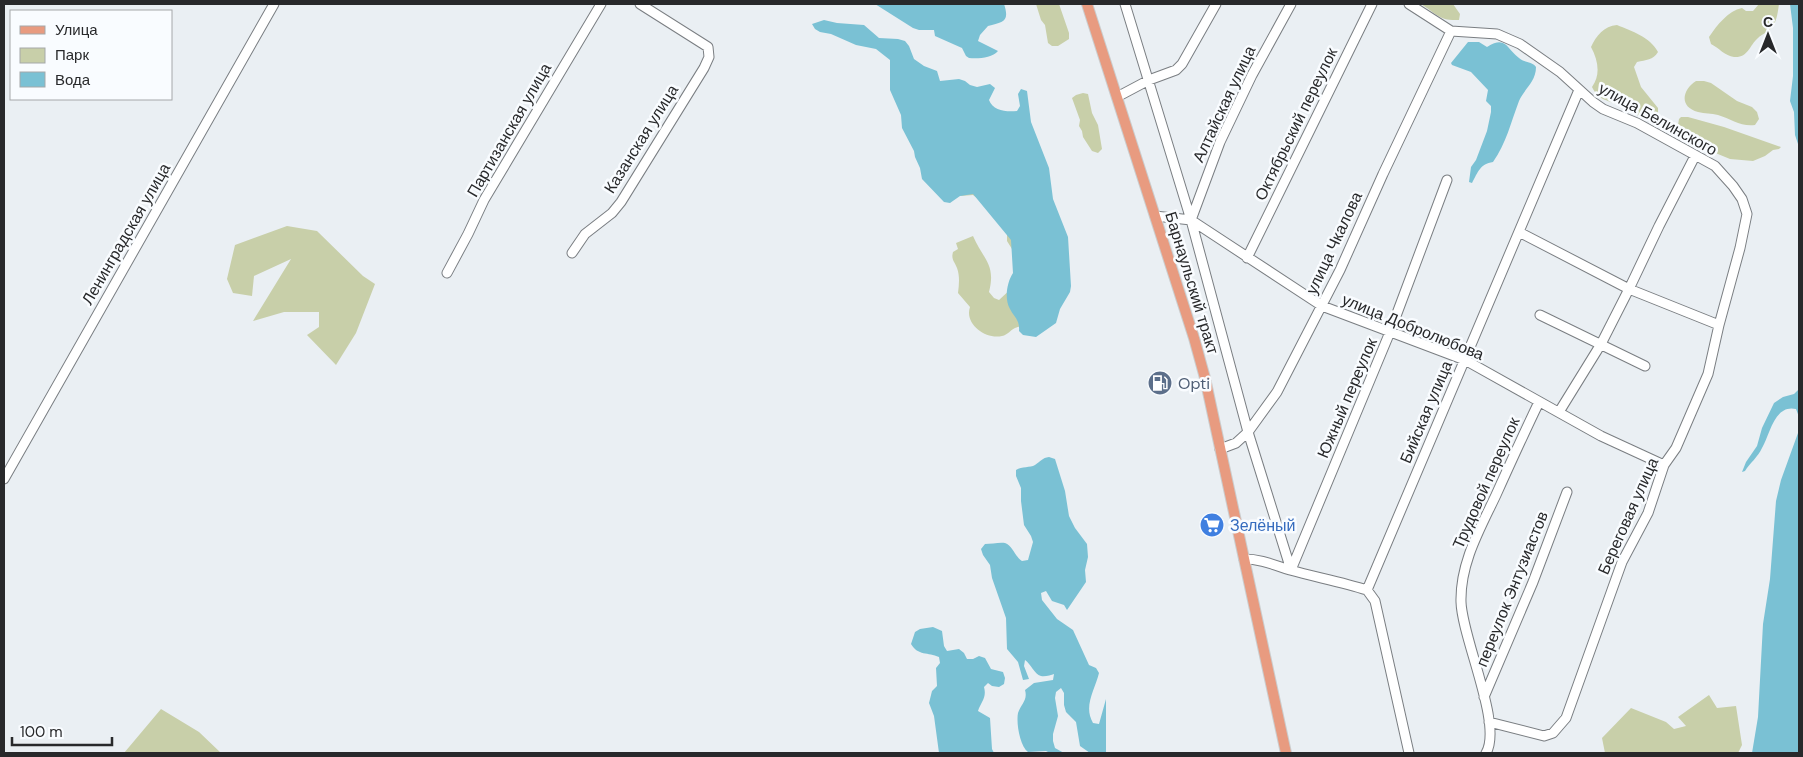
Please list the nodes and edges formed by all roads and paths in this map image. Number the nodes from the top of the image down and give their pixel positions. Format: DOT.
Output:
graph roads {
  1 [pos="274,4"];
  2 [pos="601,4"];
  3 [pos="640,4"];
  4 [pos="1087,4"];
  5 [pos="1126,4"];
  6 [pos="1216,4"];
  7 [pos="1292,4"];
  8 [pos="1372,4"];
  9 [pos="1408,4"];
  10 [pos="1451,31"];
  11 [pos="1149,80"];
  12 [pos="1579,90"];
  13 [pos="1117,97"];
  14 [pos="1695,156"];
  15 [pos="1447,180"];
  16 [pos="1747,214"];
  17 [pos="1155,216"];
  18 [pos="1190,220"];
  19 [pos="1519,232"];
  20 [pos="572,253"];
  21 [pos="1247,258"];
  22 [pos="448,273"];
  23 [pos="1629,289"];
  24 [pos="1322,306"];
  25 [pos="1540,315"];
  26 [pos="1719,324"];
  27 [pos="1390,332"];
  28 [pos="1601,344"];
  29 [pos="1465,360"];
  30 [pos="1645,366"];
  31 [pos="1539,402"];
  32 [pos="1559,412"];
  33 [pos="1248,432"];
  34 [pos="1220,449"];
  35 [pos="1664,465"];
  36 [pos="4,479"];
  37 [pos="1567,492"];
  38 [pos="1244,559"];
  39 [pos="1291,570"];
  40 [pos="1367,590"];
  41 [pos="1484,698"];
  42 [pos="1489,722"];
  43 [pos="1286,753"];
  44 [pos="1409,753"];
  45 [pos="1486,753"];
  1 -- 36 [label="street, Ленинградская улица"];
  2 -- 22 [label="street, Партизанская улица"];
  3 -- 20 [label="street, Казанская улица"];
  4 -- 13 [label="main road, Барнаульский тракт"];
  5 -- 11 [label="street"];
  6 -- 11 [label="street"];
  7 -- 18 [label="street, Алтайская улица"];
  8 -- 21 [label="street, Октябрьский переулок"];
  9 -- 10 [label="street, улица Белинского"];
  10 -- 12 [label="street, улица Белинского"];
  10 -- 24 [label="street, улица Чкалова"];
  11 -- 13 [label="street"];
  11 -- 18 [label="street"];
  12 -- 14 [label="street, улица Белинского"];
  12 -- 19 [label="street, Бийская улица"];
  13 -- 17 [label="main road, Барнаульский тракт"];
  14 -- 16 [label="street, улица Белинского"];
  14 -- 23 [label="street"];
  15 -- 27 [label="street, Южный переулок"];
  16 -- 26 [label="street, Береговая улица"];
  17 -- 18 [label="street, улица Добролюбова"];
  17 -- 34 [label="main road, Барнаульский тракт"];
  18 -- 21 [label="street, улица Добролюбова"];
  18 -- 33 [label="street"];
  19 -- 23 [label="street"];
  19 -- 29 [label="street, Бийская улица"];
  21 -- 24 [label="street, улица Добролюбова"];
  23 -- 26 [label="street"];
  23 -- 28 [label="street"];
  24 -- 27 [label="street, улица Добролюбова"];
  24 -- 33 [label="street, улица Чкалова"];
  25 -- 28 [label="street"];
  26 -- 35 [label="street, Береговая улица"];
  27 -- 29 [label="street, улица Добролюбова"];
  27 -- 39 [label="street, Южный переулок"];
  28 -- 30 [label="street"];
  28 -- 32 [label="street"];
  29 -- 31 [label="street, улица Добролюбова"];
  29 -- 40 [label="street, Бийская улица"];
  31 -- 32 [label="street, улица Добролюбова"];
  31 -- 41 [label="street, Трудовой переулок"];
  32 -- 35 [label="street, улица Добролюбова"];
  33 -- 34 [label="street, улица Чкалова"];
  33 -- 39 [label="street"];
  34 -- 38 [label="main road, Барнаульский тракт"];
  35 -- 42 [label="street, Береговая улица"];
  37 -- 41 [label="street, переулок Энтузиастов"];
  38 -- 39 [label="street"];
  38 -- 43 [label="main road, Барнаульский тракт"];
  39 -- 40 [label="street"];
  40 -- 44 [label="street"];
  41 -- 42 [label="street, Трудовой переулок"];
  42 -- 45 [label="street, Трудовой переулок"];
}
